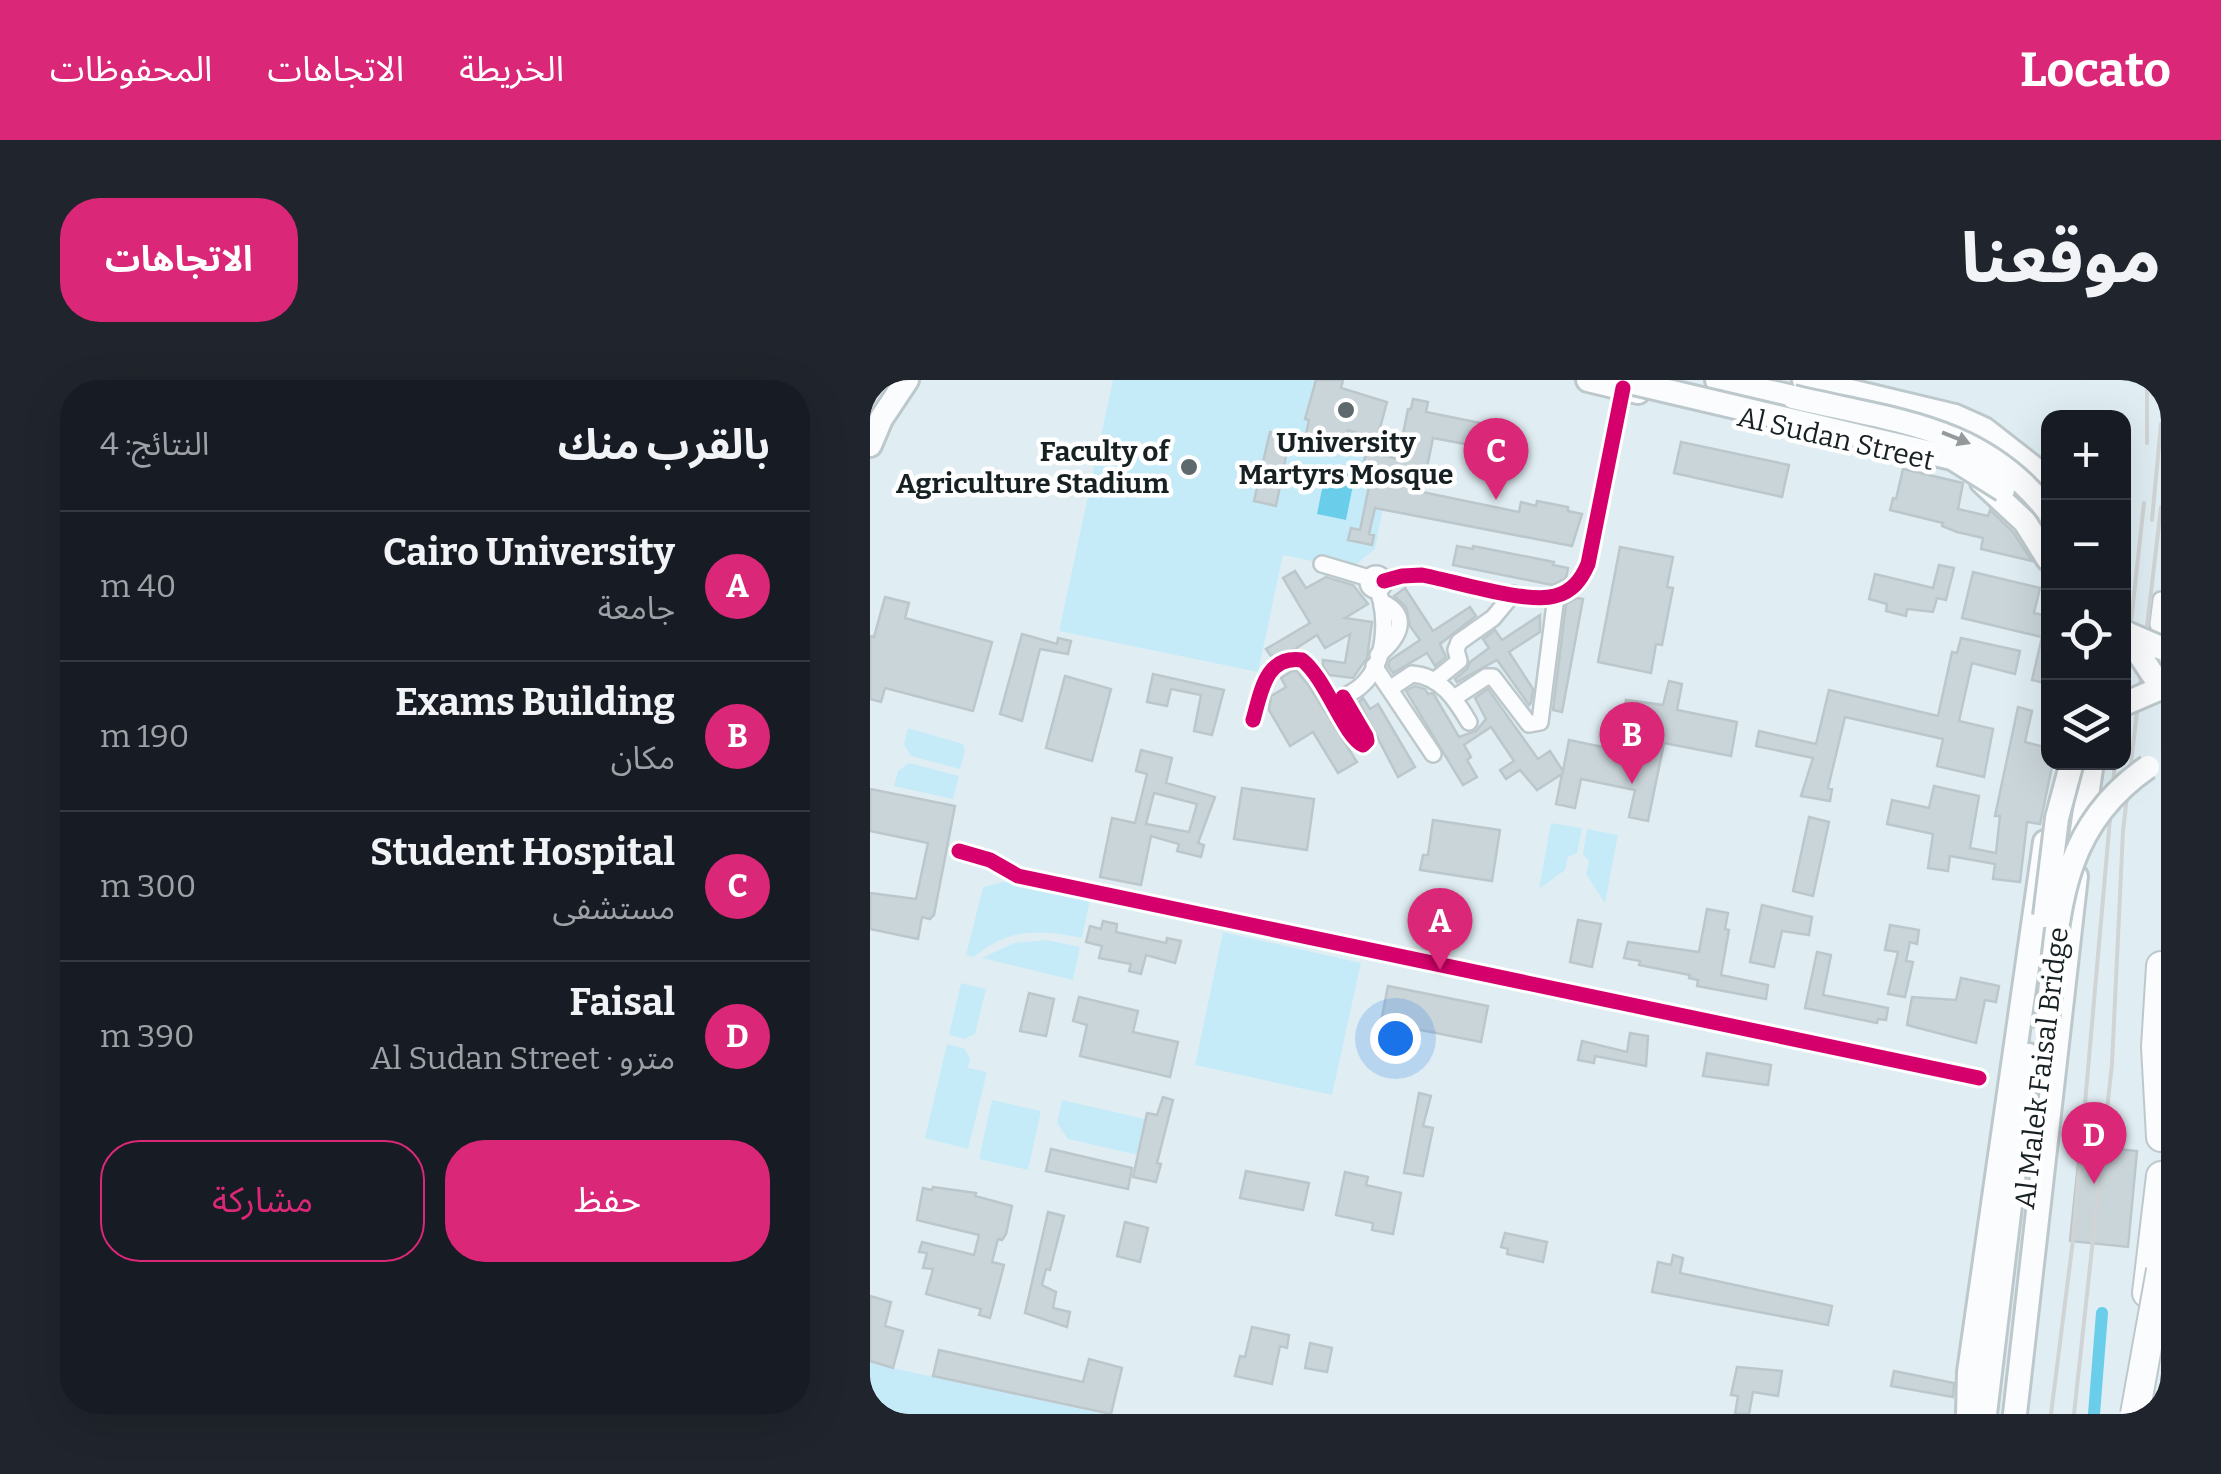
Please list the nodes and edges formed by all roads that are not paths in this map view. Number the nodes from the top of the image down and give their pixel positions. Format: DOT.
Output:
graph roads {
  1 [pos="907,380"];
  2 [pos="1588,380"];
  3 [pos="1717,380"];
  4 [pos="1622,384"];
  5 [pos="1799,388"];
  6 [pos="870,446"];
  7 [pos="2010,448"];
  8 [pos="2041,478"];
  9 [pos="1988,487"];
  10 [pos="2041,503"];
  11 [pos="2041,538"];
  12 [pos="2041,548"];
  13 [pos="1322,564"];
  14 [pos="1378,588"];
  15 [pos="1513,594"];
  16 [pos="1556,596"];
  17 [pos="2161,600"];
  18 [pos="2161,632"];
  19 [pos="2131,635"];
  20 [pos="2131,642"];
  21 [pos="2161,648"];
  22 [pos="1376,661"];
  23 [pos="1434,680"];
  24 [pos="2161,686"];
  25 [pos="1391,688"];
  26 [pos="1454,698"];
  27 [pos="1339,699"];
  28 [pos="2131,701"];
  29 [pos="1254,720"];
  30 [pos="1469,722"];
  31 [pos="1359,735"];
  32 [pos="1433,754"];
  33 [pos="2161,762"];
  34 [pos="2069,770"];
  35 [pos="2069,770"];
  36 [pos="2091,770"];
  37 [pos="2039,870"];
  38 [pos="2077,871"];
  39 [pos="2161,966"];
  40 [pos="2161,1138"];
  41 [pos="2161,1176"];
  42 [pos="2161,1270"];
  43 [pos="2139,1405"];
  44 [pos="1968,1414"];
  45 [pos="1984,1414"];
  46 [pos="2001,1414"];
  47 [pos="2015,1414"];
  1 -- 6 [label="main road"];
  2 -- 4 [label="main road, Al Sudan Street"];
  3 -- 5 [label="main road"];
  4 -- 9 [label="main road, Al Sudan Street"];
  4 -- 11 [label="main road, bridge"];
  4 -- 16 [label="street"];
  5 -- 7 [label="main road, Al Sudan Street"];
  5 -- 10 [label="main road, one-way, bridge"];
  7 -- 8 [label="main road, Al Sudan Street"];
  7 -- 9 [label="main road"];
  9 -- 12 [label="main road, Al Sudan Street"];
  13 -- 14 [label="street"];
  14 -- 15 [label="street"];
  14 -- 22 [label="street"];
  15 -- 16 [label="street"];
  15 -- 23 [label="street"];
  16 -- 26 [label="street"];
  17 -- 18 [label="street"];
  19 -- 21 [label="main road, bridge"];
  20 -- 24 [label="main road, bridge"];
  22 -- 25 [label="street"];
  22 -- 27 [label="street"];
  23 -- 25 [label="street"];
  23 -- 26 [label="street"];
  24 -- 28 [label="main road, bridge"];
  25 -- 32 [label="street"];
  26 -- 30 [label="street"];
  27 -- 29 [label="street"];
  27 -- 31 [label="street"];
  33 -- 46 [label="main road, Al Malek Faisal Bridge, bridge"];
  34 -- 37 [label="main road"];
  35 -- 45 [label="main road, Al Malek Faisal Bridge, bridge"];
  36 -- 38 [label="main road"];
  37 -- 38 [label="main road"];
  37 -- 44 [label="main road"];
  38 -- 47 [label="main road"];
  39 -- 40 [label="highway"];
  41 -- 43 [label="highway"];
  42 -- 43 [label="highway, bridge"];
}
